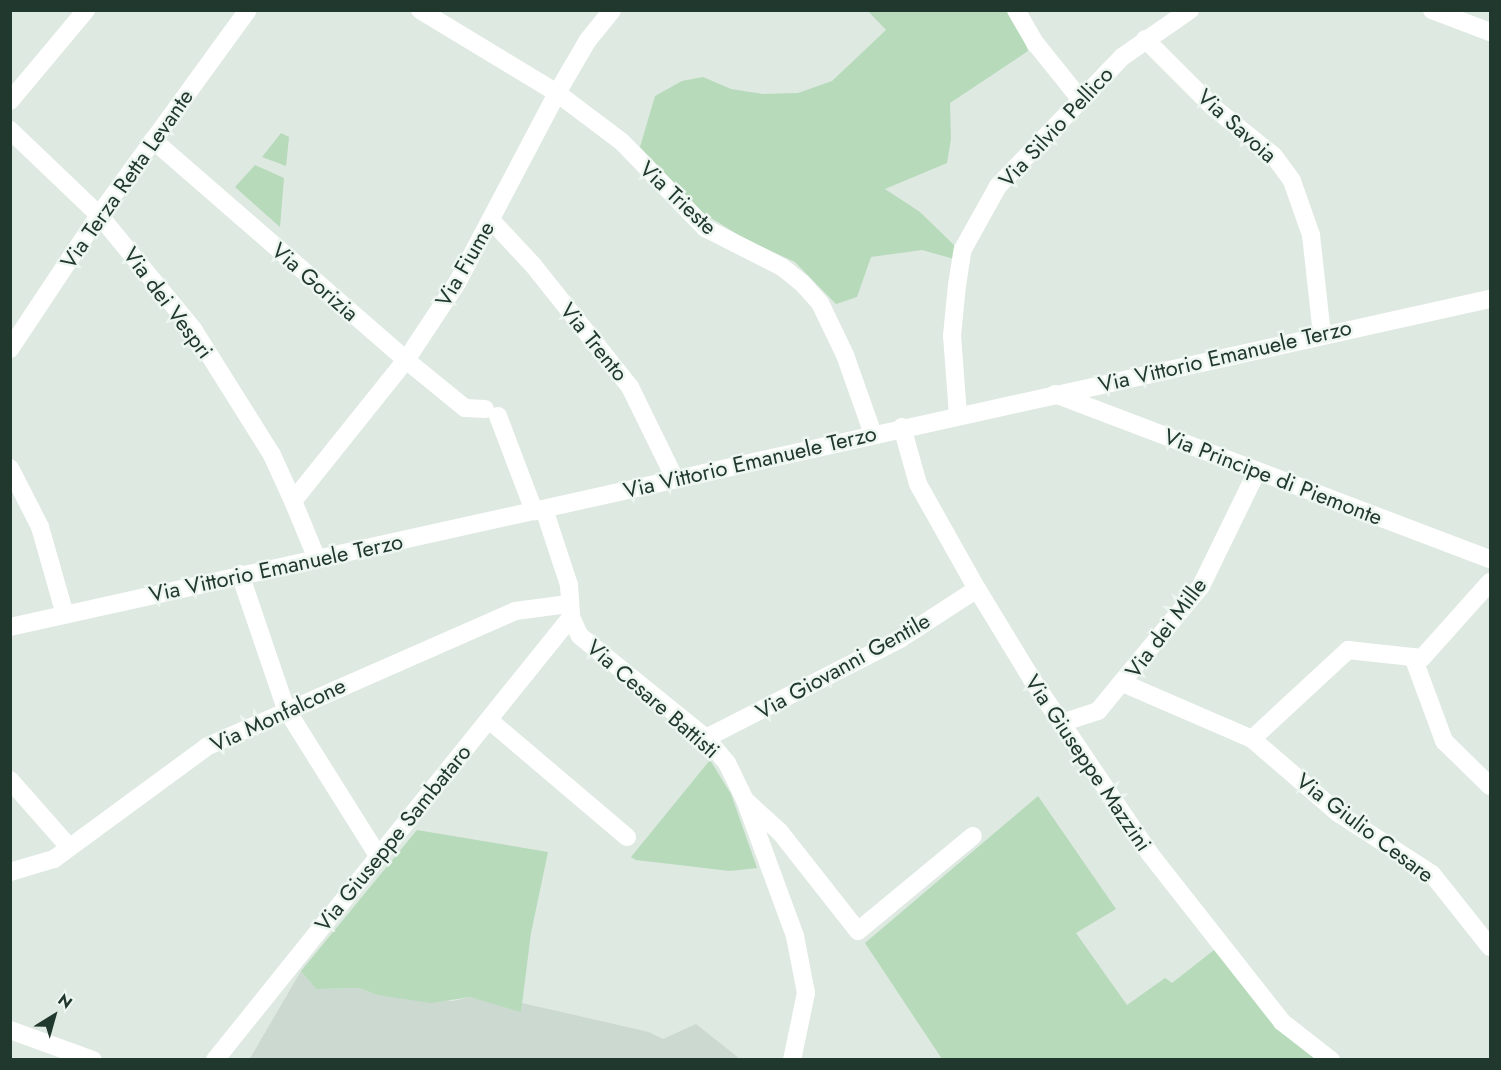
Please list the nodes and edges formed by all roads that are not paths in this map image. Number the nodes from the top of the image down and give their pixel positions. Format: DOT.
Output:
graph roads {
  1 [pos="86,10"];
  2 [pos="248,10"];
  3 [pos="420,10"];
  4 [pos="612,10"];
  5 [pos="1016,10"];
  6 [pos="1190,10"];
  7 [pos="1432,10"];
  8 [pos="1491,32"];
  9 [pos="1145,39"];
  10 [pos="557,93"];
  11 [pos="1081,100"];
  12 [pos="10,101"];
  13 [pos="10,130"];
  14 [pos="153,140"];
  15 [pos="99,215"];
  16 [pos="491,220"];
  17 [pos="1491,299"];
  18 [pos="1322,334"];
  19 [pos="10,349"];
  20 [pos="406,360"];
  21 [pos="1055,394"];
  22 [pos="958,415"];
  23 [pos="902,427"];
  24 [pos="873,434"];
  25 [pos="10,468"];
  26 [pos="1257,471"];
  27 [pos="675,479"];
  28 [pos="293,501"];
  29 [pos="539,510"];
  30 [pos="317,559"];
  31 [pos="1491,559"];
  32 [pos="240,574"];
  33 [pos="1491,582"];
  34 [pos="977,589"];
  35 [pos="570,611"];
  36 [pos="64,615"];
  37 [pos="10,627"];
  38 [pos="1413,657"];
  39 [pos="1125,684"];
  40 [pos="286,710"];
  41 [pos="489,720"];
  42 [pos="1061,723"];
  43 [pos="706,738"];
  44 [pos="1252,739"];
  45 [pos="10,780"];
  46 [pos="1491,786"];
  47 [pos="745,800"];
  48 [pos="973,836"];
  49 [pos="627,837"];
  50 [pos="69,847"];
  51 [pos="379,857"];
  52 [pos="10,872"];
  53 [pos="1491,947"];
  54 [pos="10,1030"];
  55 [pos="93,1059"];
  56 [pos="215,1059"];
  57 [pos="792,1059"];
  58 [pos="1331,1059"];
  1 -- 12 [label="street"];
  2 -- 14 [label="street, Via Terza Retta Levante"];
  3 -- 10 [label="street, Via Trieste"];
  4 -- 10 [label="street, Via Fiume"];
  5 -- 11 [label="street"];
  6 -- 9 [label="street, Via Silvio Pellico"];
  7 -- 8 [label="street"];
  9 -- 11 [label="street, Via Silvio Pellico"];
  9 -- 18 [label="street, Via Savoia"];
  10 -- 16 [label="street, Via Fiume"];
  10 -- 24 [label="street, Via Trieste"];
  11 -- 22 [label="street, Via Silvio Pellico"];
  13 -- 15 [label="street, Via dei Vespri"];
  14 -- 15 [label="street, Via Terza Retta Levante"];
  14 -- 20 [label="street, Via Gorizia"];
  15 -- 19 [label="street, Via Terza Retta Levante"];
  15 -- 28 [label="street, Via dei Vespri"];
  16 -- 20 [label="street, Via Fiume"];
  16 -- 27 [label="street, Via Trento"];
  17 -- 18 [label="street, Via Vittorio Emanuele Terzo"];
  18 -- 21 [label="street, Via Vittorio Emanuele Terzo"];
  20 -- 28 [label="street, Via Fiume"];
  20 -- 29 [label="street, Via Gorizia"];
  21 -- 22 [label="street, Via Vittorio Emanuele Terzo"];
  21 -- 26 [label="street, Via Principe di Piemonte"];
  22 -- 23 [label="street, Via Vittorio Emanuele Terzo"];
  23 -- 24 [label="street, Via Vittorio Emanuele Terzo"];
  23 -- 34 [label="street, Via Giuseppe Mazzini"];
  24 -- 27 [label="street, Via Vittorio Emanuele Terzo"];
  25 -- 36 [label="street"];
  26 -- 31 [label="street, Via Principe di Piemonte"];
  26 -- 39 [label="street, Via dei Mille"];
  27 -- 29 [label="street, Via Vittorio Emanuele Terzo"];
  28 -- 30 [label="street, Via dei Vespri"];
  29 -- 30 [label="street, Via Vittorio Emanuele Terzo"];
  29 -- 35 [label="street, Via Cesare Battisti"];
  30 -- 32 [label="street, Via Vittorio Emanuele Terzo"];
  32 -- 36 [label="street, Via Vittorio Emanuele Terzo"];
  32 -- 40 [label="street"];
  33 -- 38 [label="street"];
  34 -- 42 [label="street, Via Giuseppe Mazzini"];
  34 -- 43 [label="street, Via Giovanni Gentile"];
  35 -- 40 [label="street, Via Monfalcone"];
  35 -- 41 [label="street, Via Giuseppe Sambataro"];
  35 -- 43 [label="street, Via Cesare Battisti"];
  36 -- 37 [label="street, Via Vittorio Emanuele Terzo"];
  38 -- 44 [label="street"];
  38 -- 46 [label="street"];
  39 -- 42 [label="street, Via dei Mille"];
  39 -- 44 [label="street, Via Giulio Cesare"];
  40 -- 50 [label="street, Via Monfalcone"];
  40 -- 51 [label="street"];
  41 -- 49 [label="street"];
  41 -- 51 [label="street, Via Giuseppe Sambataro"];
  42 -- 58 [label="street, Via Giuseppe Mazzini"];
  43 -- 47 [label="street, Via Cesare Battisti"];
  44 -- 53 [label="street, Via Giulio Cesare"];
  45 -- 50 [label="street"];
  47 -- 48 [label="street"];
  47 -- 57 [label="street, Via Cesare Battisti"];
  50 -- 52 [label="street, Via Monfalcone"];
  51 -- 56 [label="street, Via Giuseppe Sambataro"];
  54 -- 55 [label="street"];
}
